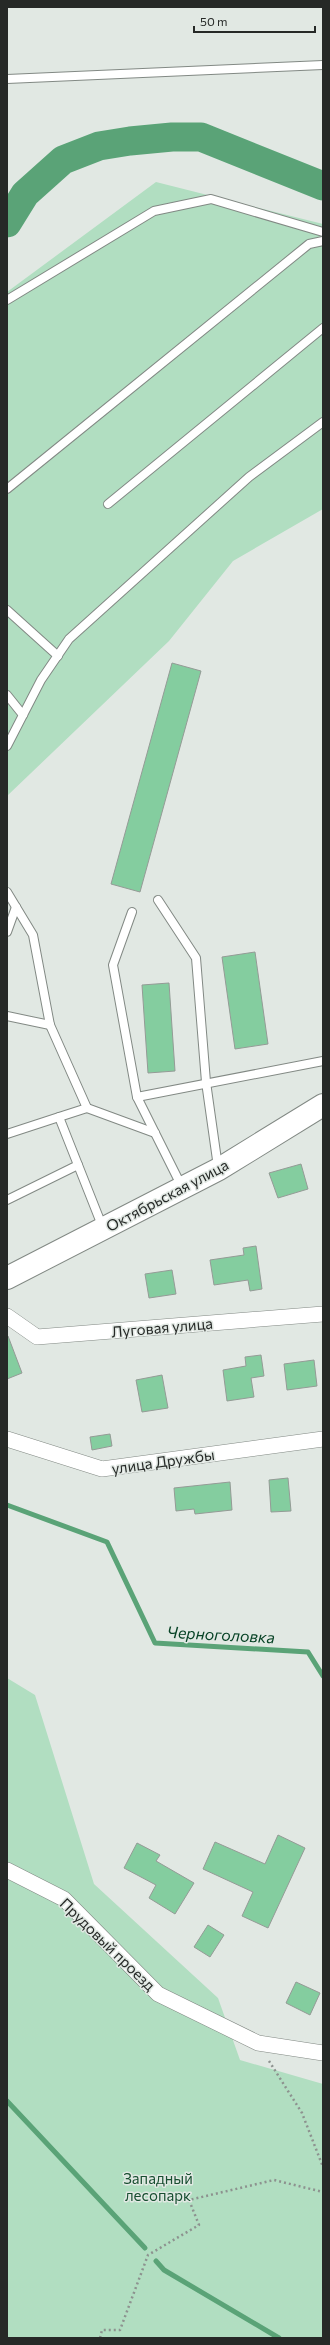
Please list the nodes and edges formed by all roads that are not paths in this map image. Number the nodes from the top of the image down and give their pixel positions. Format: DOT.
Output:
graph roads {
  1 [pos="323,65"];
  2 [pos="7,79"];
  3 [pos="323,232"];
  4 [pos="323,242"];
  5 [pos="7,300"];
  6 [pos="323,328"];
  7 [pos="323,422"];
  8 [pos="7,489"];
  9 [pos="108,504"];
  10 [pos="7,610"];
  11 [pos="58,656"];
  12 [pos="7,695"];
  13 [pos="23,715"];
  14 [pos="7,746"];
  15 [pos="7,892"];
  16 [pos="158,900"];
  17 [pos="16,906"];
  18 [pos="132,912"];
  19 [pos="7,932"];
  20 [pos="7,1016"];
  21 [pos="50,1025"];
  22 [pos="323,1060"];
  23 [pos="206,1082"];
  24 [pos="137,1097"];
  25 [pos="323,1105"];
  26 [pos="87,1108"];
  27 [pos="59,1117"];
  28 [pos="155,1133"];
  29 [pos="7,1134"];
  30 [pos="78,1165"];
  31 [pos="219,1170"];
  32 [pos="183,1188"];
  33 [pos="7,1200"];
  34 [pos="104,1228"];
  35 [pos="7,1278"];
  36 [pos="323,1314"];
  37 [pos="7,1316"];
  38 [pos="7,1439"];
  39 [pos="323,1439"];
  40 [pos="7,1870"];
  41 [pos="323,2053"];
  1 -- 2 [label="lane"];
  3 -- 5 [label="lane"];
  4 -- 8 [label="lane"];
  6 -- 9 [label="lane"];
  7 -- 11 [label="lane"];
  10 -- 11 [label="lane"];
  11 -- 13 [label="lane"];
  12 -- 13 [label="lane"];
  13 -- 14 [label="lane"];
  15 -- 17 [label="lane"];
  16 -- 23 [label="lane"];
  17 -- 19 [label="lane"];
  17 -- 21 [label="lane"];
  18 -- 24 [label="lane"];
  20 -- 21 [label="lane"];
  21 -- 26 [label="lane"];
  22 -- 23 [label="lane"];
  23 -- 24 [label="lane"];
  23 -- 31 [label="lane"];
  24 -- 28 [label="lane"];
  25 -- 31 [label="street, Октябрьская улица"];
  26 -- 27 [label="lane"];
  26 -- 28 [label="lane"];
  27 -- 29 [label="lane"];
  27 -- 30 [label="lane"];
  28 -- 32 [label="lane"];
  30 -- 33 [label="lane"];
  30 -- 34 [label="lane"];
  31 -- 32 [label="street, Октябрьская улица"];
  32 -- 34 [label="street, Октябрьская улица"];
  34 -- 35 [label="street, Октябрьская улица"];
  36 -- 37 [label="street, Луговая улица"];
  38 -- 39 [label="street, улица Дружбы"];
  40 -- 41 [label="street, Прудовый проезд"];
}
